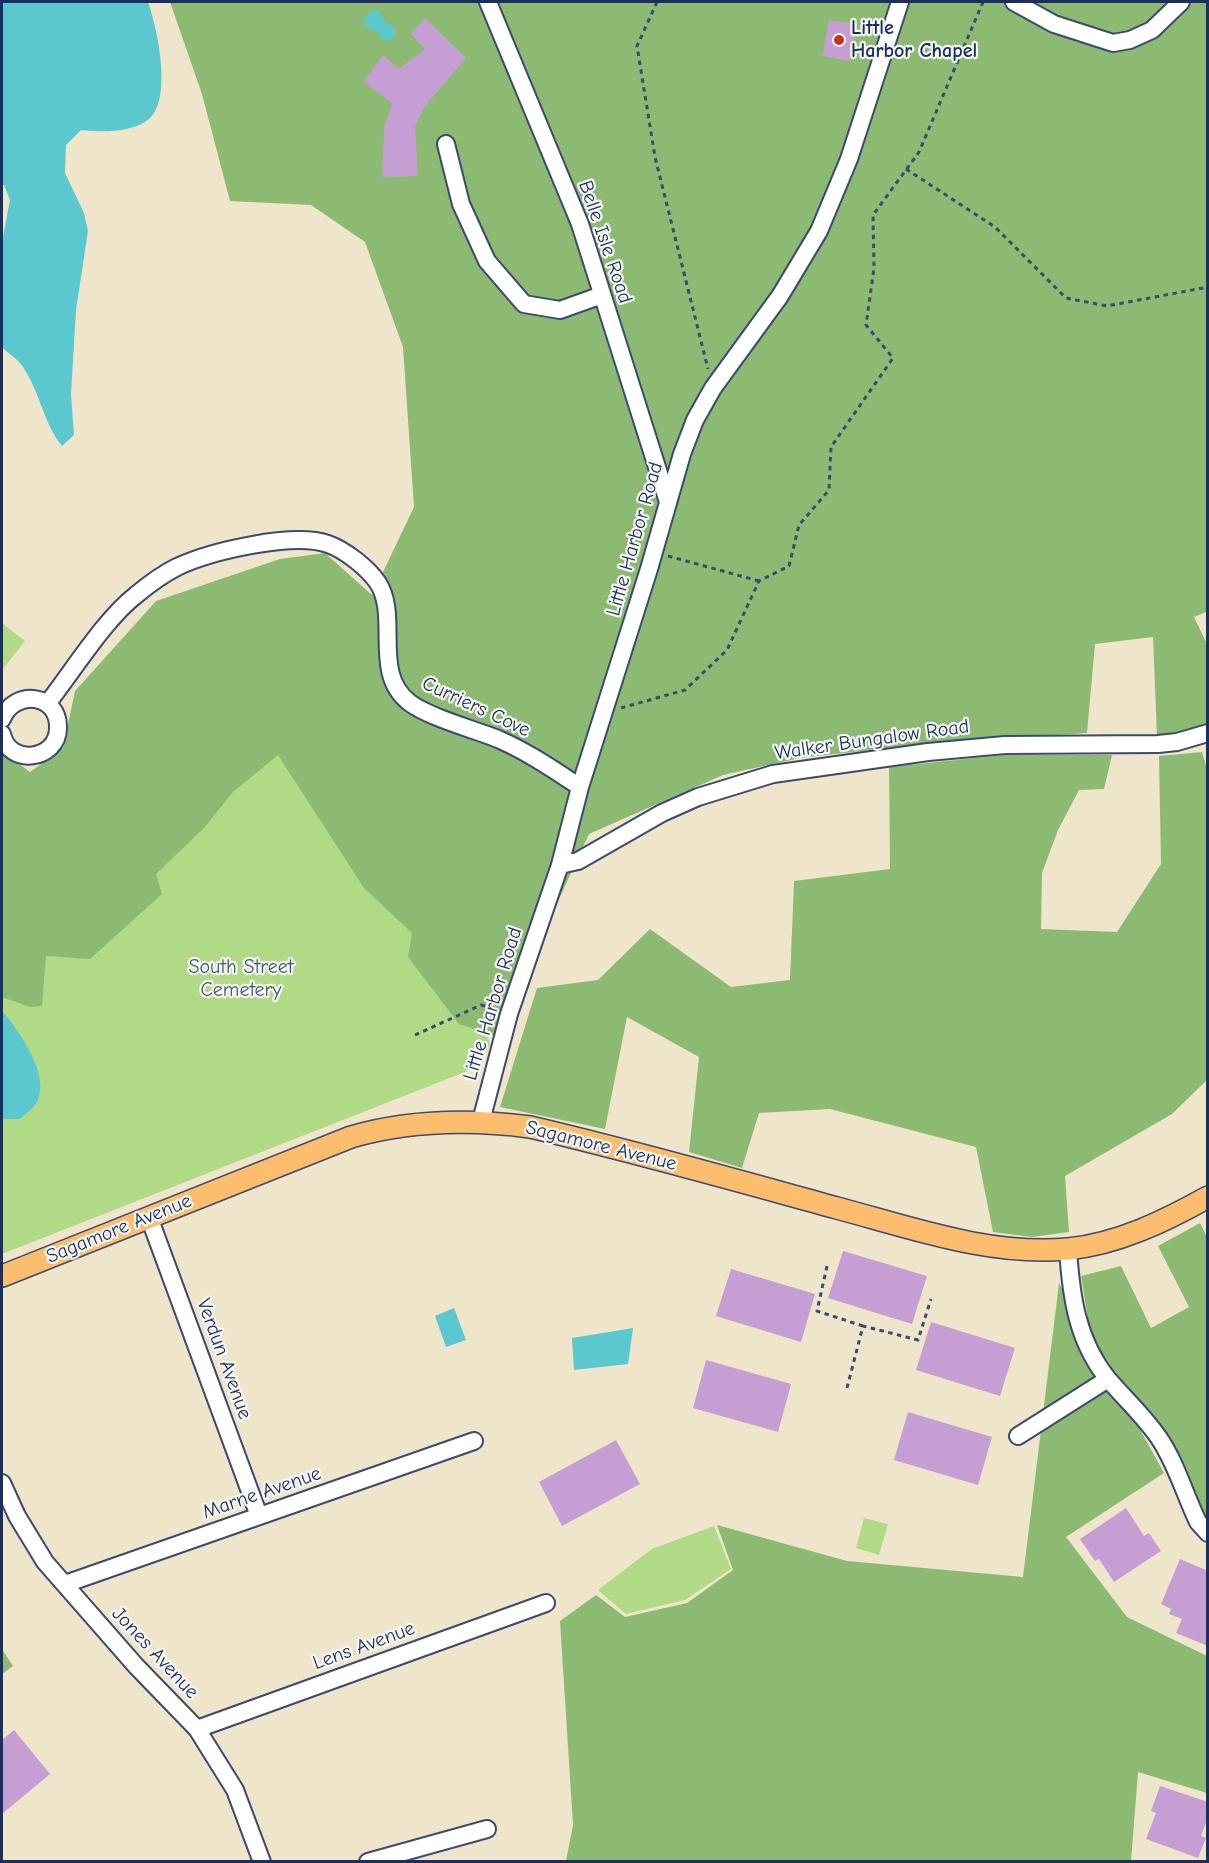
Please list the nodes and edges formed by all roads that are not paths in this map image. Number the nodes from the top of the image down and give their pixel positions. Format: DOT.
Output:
graph roads {
  1 [pos="488,2"];
  2 [pos="900,2"];
  3 [pos="1014,2"];
  4 [pos="1181,2"];
  5 [pos="446,144"];
  6 [pos="602,295"];
  7 [pos="668,502"];
  8 [pos="47,704"];
  9 [pos="2,719"];
  10 [pos="1208,733"];
  11 [pos="2,735"];
  12 [pos="580,787"];
  13 [pos="560,865"];
  14 [pos="481,1121"];
  15 [pos="1208,1197"];
  16 [pos="149,1217"];
  17 [pos="1068,1249"];
  18 [pos="2,1276"];
  19 [pos="1108,1379"];
  20 [pos="1018,1436"];
  21 [pos="474,1441"];
  22 [pos="2,1483"];
  23 [pos="259,1516"];
  24 [pos="9,1518"];
  25 [pos="1208,1533"];
  26 [pos="65,1584"];
  27 [pos="546,1603"];
  28 [pos="197,1729"];
  29 [pos="487,1829"];
  30 [pos="262,1862"];
  31 [pos="368,1862"];
  1 -- 6 [label="street, Belle Isle Road"];
  2 -- 7 [label="street, Little Harbor Road"];
  3 -- 4 [label="street"];
  5 -- 6 [label="street"];
  6 -- 7 [label="street, Belle Isle Road"];
  7 -- 12 [label="street, Little Harbor Road"];
  8 -- 9 [label="street"];
  8 -- 11 [label="street"];
  8 -- 12 [label="street, Curriers Cove"];
  10 -- 13 [label="street, Walker Bungalow Road"];
  12 -- 13 [label="street, Little Harbor Road"];
  13 -- 14 [label="street, Little Harbor Road"];
  14 -- 16 [label="main road, Sagamore Avenue"];
  14 -- 17 [label="main road, Sagamore Avenue"];
  15 -- 17 [label="main road, Sagamore Avenue"];
  16 -- 18 [label="main road, Sagamore Avenue"];
  16 -- 23 [label="street, Verdun Avenue"];
  17 -- 19 [label="street"];
  19 -- 20 [label="street"];
  19 -- 25 [label="street"];
  21 -- 23 [label="street, Marne Avenue"];
  22 -- 24 [label="street, Jones Avenue"];
  23 -- 26 [label="street, Marne Avenue"];
  24 -- 26 [label="street, Jones Avenue"];
  26 -- 28 [label="street, Jones Avenue"];
  27 -- 28 [label="street, Lens Avenue"];
  28 -- 30 [label="street, Jones Avenue"];
  29 -- 31 [label="street"];
}
